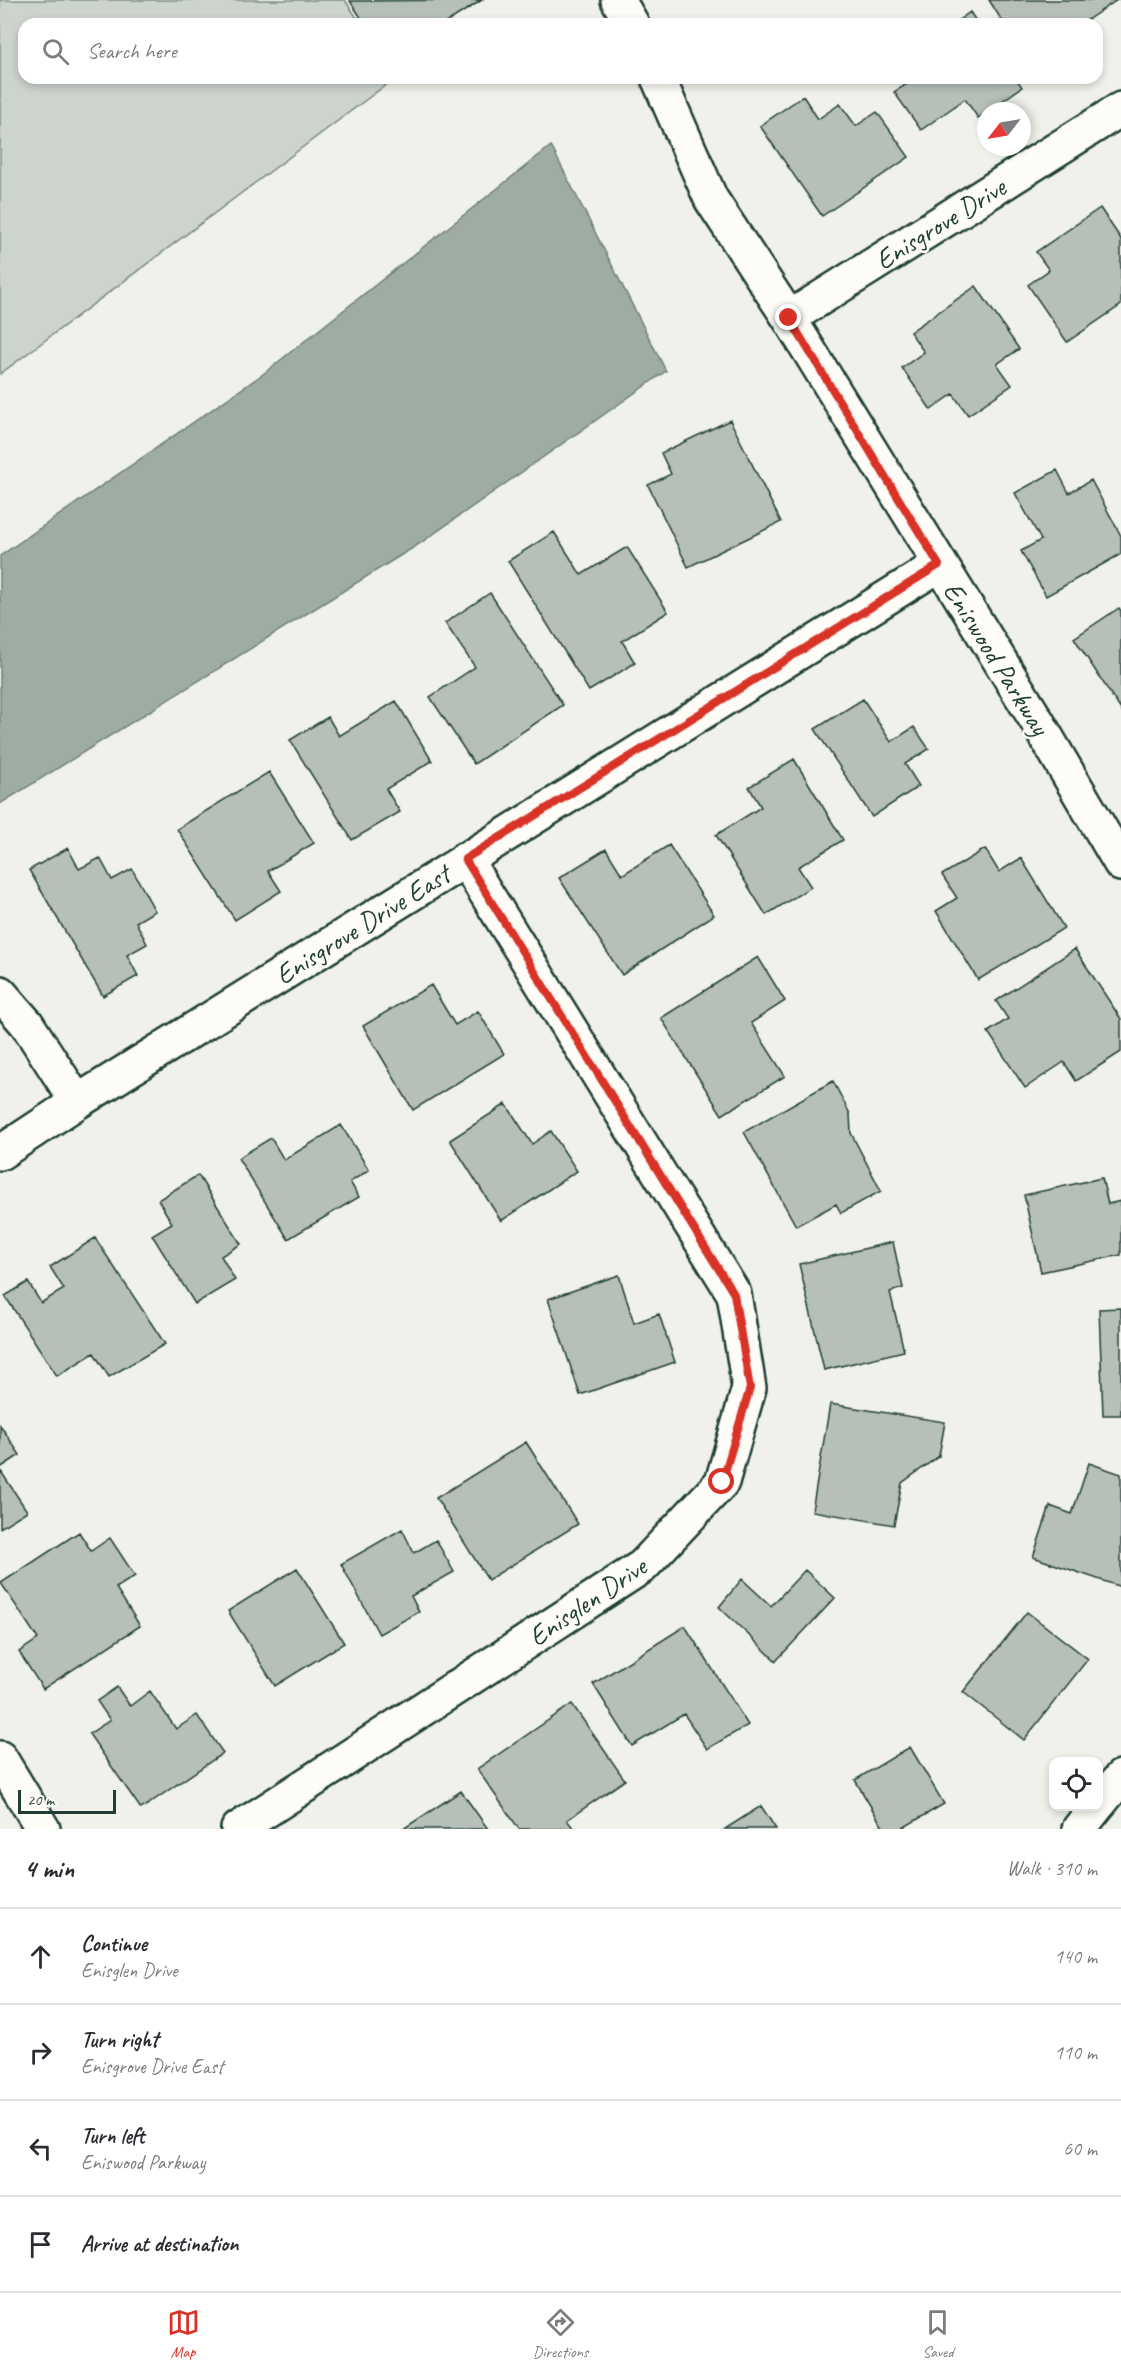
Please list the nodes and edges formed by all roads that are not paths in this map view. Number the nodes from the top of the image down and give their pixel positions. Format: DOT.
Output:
graph roads {
  1 [pos="618,0"];
  2 [pos="628,18"];
  3 [pos="661,84"];
  4 [pos="1121,108"];
  5 [pos="789,318"];
  6 [pos="939,565"];
  7 [pos="465,859"];
  8 [pos="1121,864"];
  9 [pos="0,993"];
  10 [pos="77,1102"];
  11 [pos="0,1153"];
  12 [pos="0,1758"];
  13 [pos="1121,1777"];
  14 [pos="1103,1800"];
  15 [pos="1094,1811"];
  16 [pos="43,1829"];
  17 [pos="238,1829"];
  18 [pos="1079,1829"];
  1 -- 2 [label="street"];
  3 -- 5 [label="street, Eniswood Parkway"];
  4 -- 5 [label="street, Enisgrove Drive"];
  5 -- 6 [label="street, Eniswood Parkway"];
  6 -- 7 [label="street, Enisgrove Drive East"];
  6 -- 8 [label="street, Eniswood Parkway"];
  7 -- 10 [label="street, Enisgrove Drive East"];
  7 -- 17 [label="street, Enisglen Drive"];
  9 -- 10 [label="street"];
  10 -- 11 [label="street, Enisgrove Drive East"];
  12 -- 16 [label="street"];
  13 -- 14 [label="street"];
  15 -- 18 [label="street"];
}
